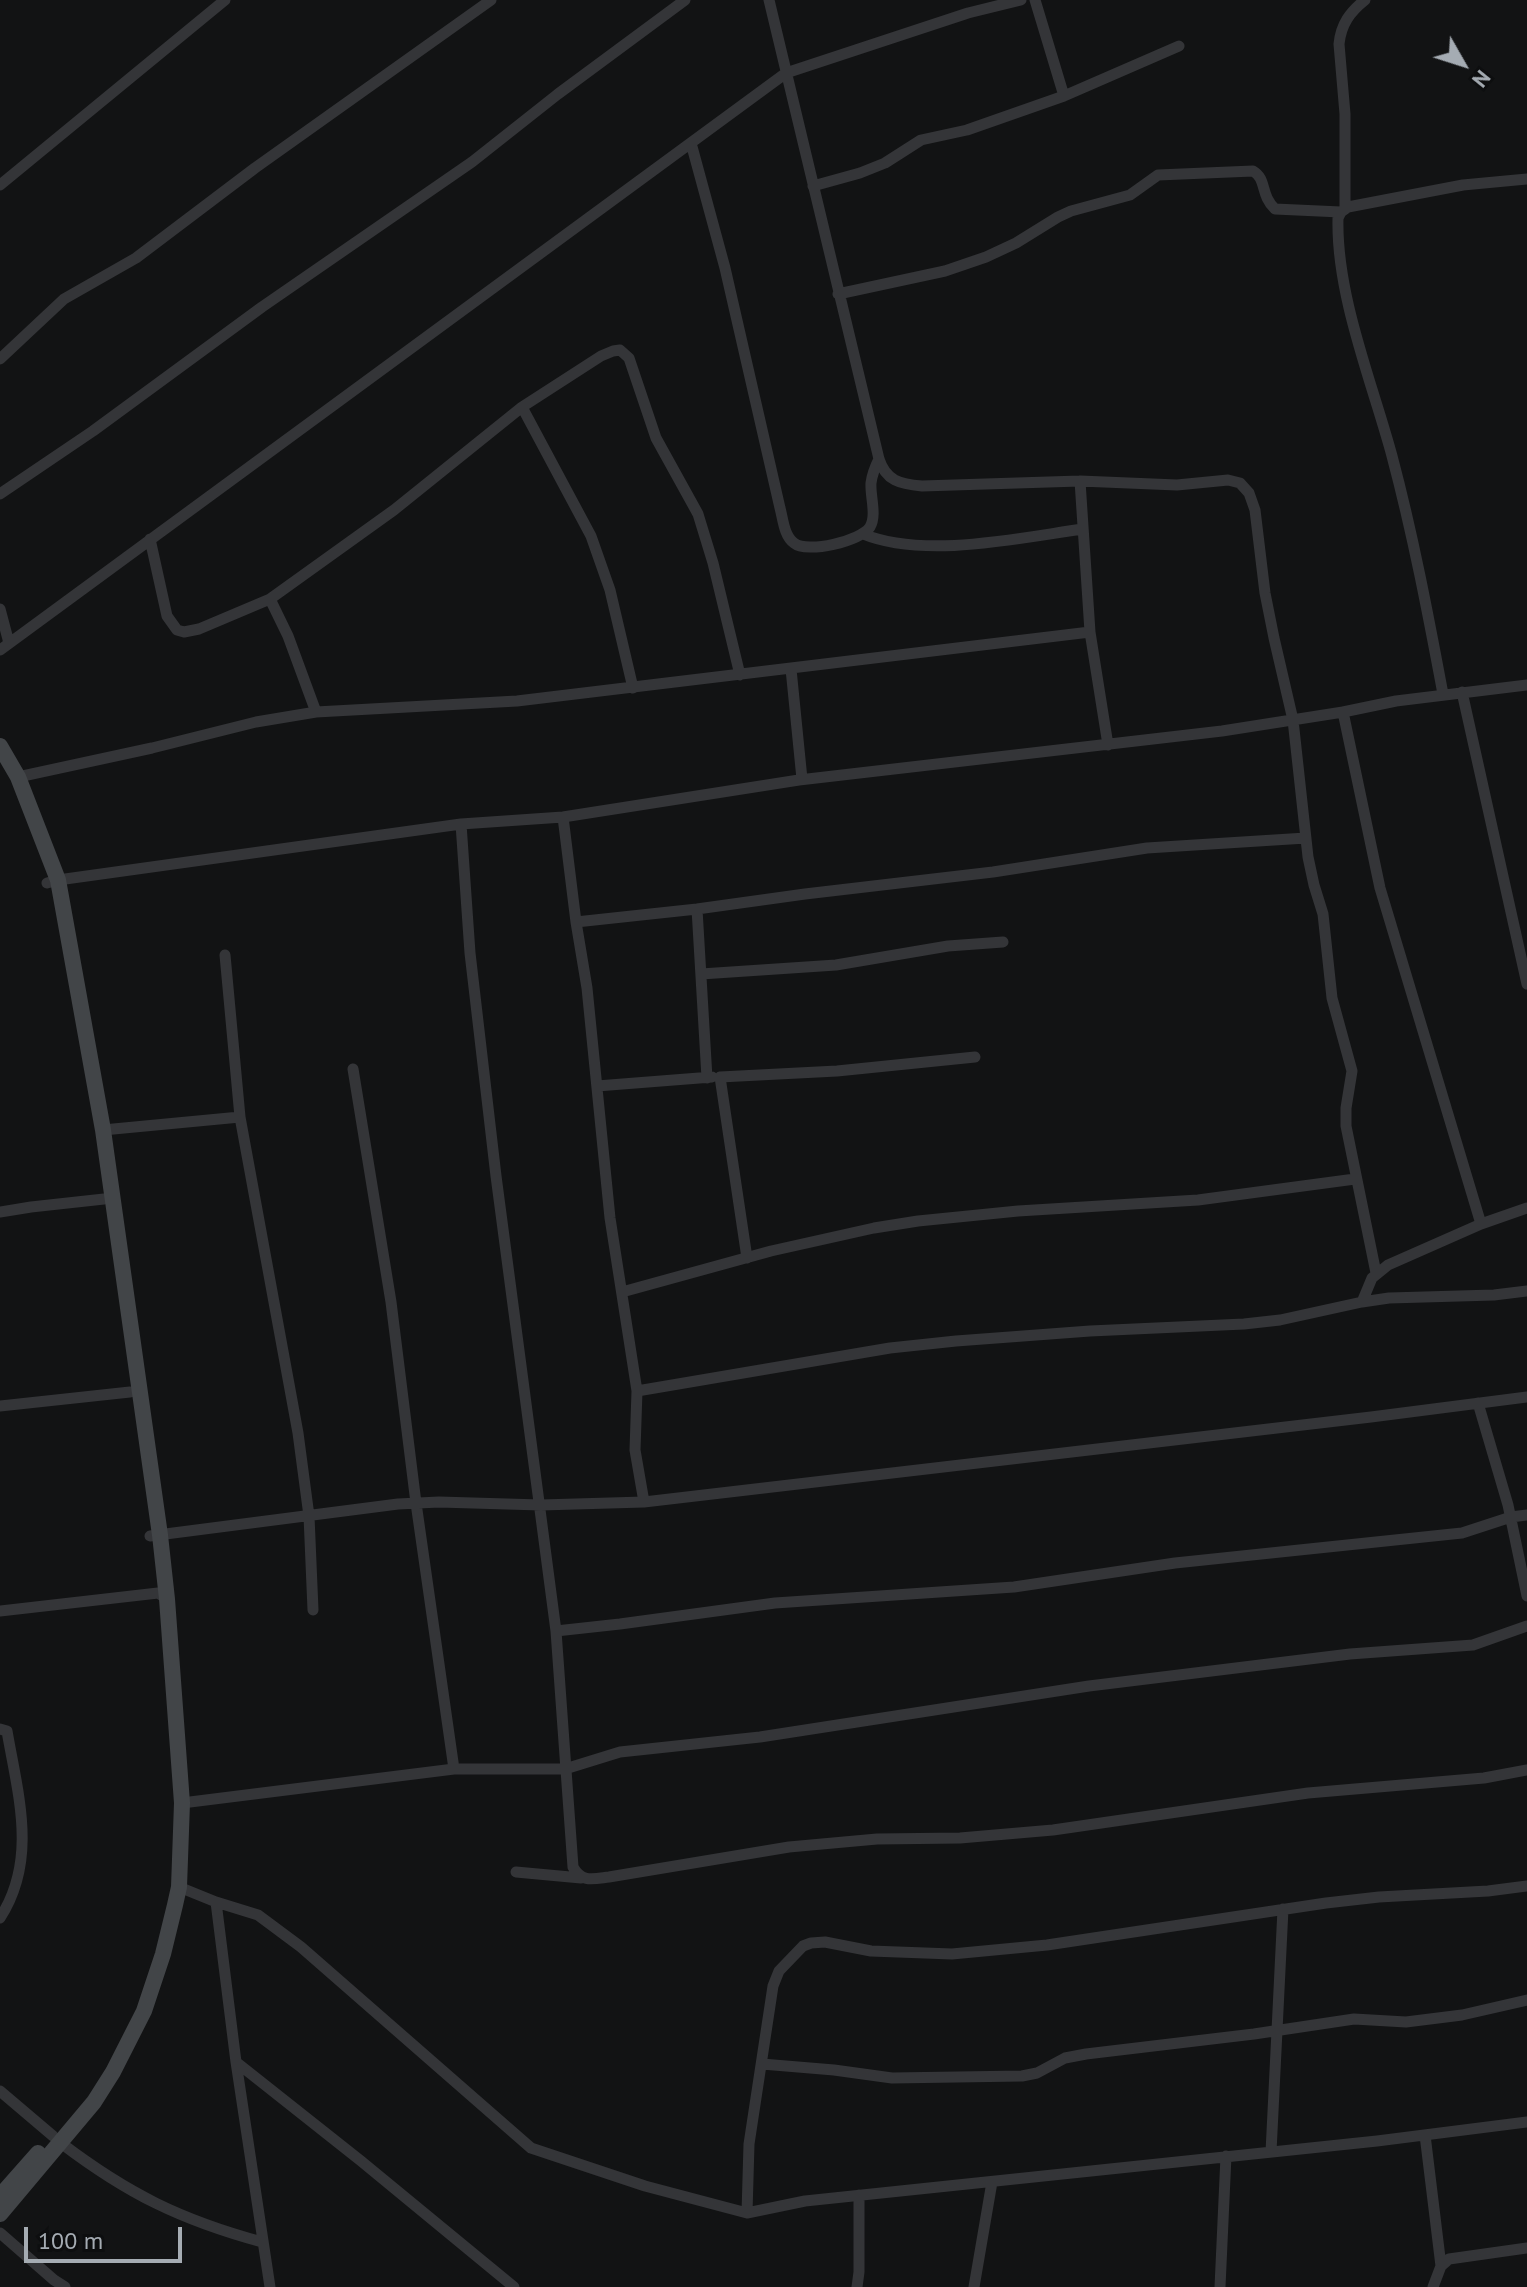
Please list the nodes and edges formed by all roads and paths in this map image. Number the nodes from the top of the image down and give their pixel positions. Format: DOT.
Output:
graph roads {
  1 [pos="225,0"];
  2 [pos="491,0"];
  3 [pos="685,0"];
  4 [pos="769,0"];
  5 [pos="1021,0"];
  6 [pos="1035,0"];
  7 [pos="1365,0"];
  8 [pos="1179,46"];
  9 [pos="786,73"];
  10 [pos="1064,96"];
  11 [pos="691,143"];
  12 [pos="1527,179"];
  13 [pos="0,185"];
  14 [pos="813,186"];
  15 [pos="1343,210"];
  16 [pos="838,294"];
  17 [pos="0,359"];
  18 [pos="522,407"];
  19 [pos="879,459"];
  20 [pos="1080,481"];
  21 [pos="0,494"];
  22 [pos="1083,529"];
  23 [pos="863,534"];
  24 [pos="150,539"];
  25 [pos="270,599"];
  26 [pos="0,609"];
  27 [pos="1090,632"];
  28 [pos="4,647"];
  29 [pos="791,669"];
  30 [pos="740,675"];
  31 [pos="1527,685"];
  32 [pos="633,688"];
  33 [pos="1462,692"];
  34 [pos="1443,694"];
  35 [pos="316,712"];
  36 [pos="1343,712"];
  37 [pos="1293,720"];
  38 [pos="1108,745"];
  39 [pos="0,746"];
  40 [pos="0,766"];
  41 [pos="18,777"];
  42 [pos="802,779"];
  43 [pos="563,817"];
  44 [pos="461,824"];
  45 [pos="1306,838"];
  46 [pos="52,882"];
  47 [pos="697,909"];
  48 [pos="576,922"];
  49 [pos="1003,942"];
  50 [pos="225,955"];
  51 [pos="701,974"];
  52 [pos="1527,984"];
  53 [pos="975,1057"];
  54 [pos="353,1069"];
  55 [pos="720,1077"];
  56 [pos="707,1078"];
  57 [pos="597,1086"];
  58 [pos="240,1117"];
  59 [pos="103,1130"];
  60 [pos="1355,1179"];
  61 [pos="104,1199"];
  62 [pos="1527,1208"];
  63 [pos="0,1212"];
  64 [pos="1481,1224"];
  65 [pos="747,1258"];
  66 [pos="1376,1273"];
  67 [pos="1527,1291"];
  68 [pos="622,1292"];
  69 [pos="1362,1302"];
  70 [pos="637,1391"];
  71 [pos="130,1392"];
  72 [pos="1527,1397"];
  73 [pos="1478,1403"];
  74 [pos="0,1406"];
  75 [pos="644,1502"];
  76 [pos="416,1503"];
  77 [pos="541,1505"];
  78 [pos="1527,1515"];
  79 [pos="309,1516"];
  80 [pos="1511,1517"];
  81 [pos="155,1536"];
  82 [pos="162,1596"];
  83 [pos="1527,1596"];
  84 [pos="313,1610"];
  85 [pos="0,1611"];
  86 [pos="1527,1626"];
  87 [pos="556,1631"];
  88 [pos="0,1729"];
  89 [pos="454,1769"];
  90 [pos="565,1769"];
  91 [pos="1527,1770"];
  92 [pos="182,1803"];
  93 [pos="516,1872"];
  94 [pos="581,1878"];
  95 [pos="1527,1886"];
  96 [pos="179,1887"];
  97 [pos="216,1902"];
  98 [pos="1283,1909"];
  99 [pos="0,1918"];
  100 [pos="158,1953"];
  101 [pos="1527,2000"];
  102 [pos="1276,2031"];
  103 [pos="236,2062"];
  104 [pos="762,2064"];
  105 [pos="0,2091"];
  106 [pos="1527,2122"];
  107 [pos="1425,2135"];
  108 [pos="57,2139"];
  109 [pos="1271,2152"];
  110 [pos="1226,2156"];
  111 [pos="992,2182"];
  112 [pos="859,2195"];
  113 [pos="3,2205"];
  114 [pos="747,2213"];
  115 [pos="0,2233"];
  116 [pos="262,2242"];
  117 [pos="1527,2248"];
  118 [pos="1441,2266"];
  119 [pos="65,2287"];
  120 [pos="270,2287"];
  121 [pos="514,2287"];
  122 [pos="857,2287"];
  123 [pos="974,2287"];
  124 [pos="1220,2287"];
  125 [pos="1433,2287"];
  1 -- 13 [label="street"];
  2 -- 17 [label="street"];
  3 -- 21 [label="street"];
  4 -- 9 [label="street"];
  5 -- 9 [label="street"];
  6 -- 10 [label="street"];
  7 -- 15 [label="street"];
  8 -- 10 [label="street"];
  9 -- 11 [label="street"];
  9 -- 14 [label="street"];
  10 -- 14 [label="street"];
  11 -- 23 [label="street"];
  11 -- 24 [label="street"];
  12 -- 15 [label="street"];
  14 -- 16 [label="street"];
  15 -- 16 [label="street"];
  15 -- 34 [label="street"];
  16 -- 19 [label="street"];
  18 -- 25 [label="street"];
  18 -- 30 [label="street"];
  18 -- 32 [label="street"];
  19 -- 20 [label="street"];
  19 -- 23 [label="street"];
  20 -- 22 [label="street"];
  20 -- 37 [label="street"];
  22 -- 23 [label="street"];
  22 -- 27 [label="street"];
  24 -- 25 [label="street"];
  24 -- 28 [label="street"];
  25 -- 35 [label="street"];
  26 -- 28 [label="street"];
  27 -- 29 [label="street"];
  27 -- 38 [label="street"];
  29 -- 30 [label="street"];
  29 -- 42 [label="street"];
  30 -- 32 [label="street"];
  31 -- 33 [label="street"];
  32 -- 35 [label="street"];
  33 -- 34 [label="street"];
  33 -- 52 [label="street"];
  34 -- 36 [label="street"];
  35 -- 41 [label="street"];
  36 -- 37 [label="street"];
  36 -- 64 [label="street"];
  37 -- 38 [label="street"];
  37 -- 45 [label="street"];
  38 -- 42 [label="street"];
  39 -- 41 [label="main road"];
  40 -- 46 [label="main road"];
  41 -- 46 [label="main road"];
  42 -- 43 [label="street"];
  43 -- 44 [label="street"];
  43 -- 48 [label="street"];
  44 -- 46 [label="street"];
  44 -- 77 [label="street"];
  45 -- 47 [label="street"];
  45 -- 60 [label="street"];
  46 -- 59 [label="main road"];
  46 -- 61 [label="main road"];
  47 -- 48 [label="street"];
  47 -- 51 [label="street"];
  48 -- 57 [label="street"];
  49 -- 51 [label="street"];
  50 -- 58 [label="street"];
  51 -- 56 [label="street"];
  53 -- 55 [label="street"];
  54 -- 76 [label="street"];
  55 -- 56 [label="street"];
  55 -- 65 [label="street"];
  56 -- 57 [label="street"];
  57 -- 68 [label="street"];
  58 -- 59 [label="street"];
  58 -- 79 [label="street"];
  59 -- 81 [label="main road"];
  60 -- 65 [label="street"];
  60 -- 66 [label="street"];
  61 -- 63 [label="street"];
  61 -- 71 [label="main road"];
  62 -- 64 [label="street"];
  64 -- 66 [label="street"];
  65 -- 68 [label="street"];
  66 -- 69 [label="street"];
  67 -- 69 [label="street"];
  68 -- 70 [label="street"];
  69 -- 70 [label="street"];
  70 -- 75 [label="street"];
  71 -- 74 [label="street"];
  71 -- 81 [label="main road"];
  72 -- 73 [label="street"];
  73 -- 75 [label="street"];
  73 -- 80 [label="street"];
  75 -- 77 [label="street"];
  76 -- 77 [label="street"];
  76 -- 79 [label="street"];
  76 -- 89 [label="street"];
  77 -- 87 [label="street"];
  78 -- 80 [label="street"];
  79 -- 81 [label="street"];
  79 -- 84 [label="street"];
  80 -- 83 [label="street"];
  80 -- 87 [label="street"];
  81 -- 82 [label="main road"];
  82 -- 85 [label="street"];
  82 -- 92 [label="main road"];
  82 -- 100 [label="main road"];
  86 -- 90 [label="street"];
  87 -- 90 [label="street"];
  88 -- 99 [label="street"];
  89 -- 90 [label="street"];
  89 -- 92 [label="street"];
  90 -- 94 [label="street"];
  91 -- 94 [label="street"];
  92 -- 96 [label="main road"];
  93 -- 94 [label="street"];
  95 -- 98 [label="street"];
  96 -- 97 [label="street"];
  96 -- 100 [label="main road"];
  97 -- 103 [label="street"];
  97 -- 114 [label="street"];
  98 -- 102 [label="street"];
  98 -- 104 [label="street"];
  100 -- 108 [label="main road"];
  101 -- 102 [label="street"];
  102 -- 104 [label="street"];
  102 -- 109 [label="street"];
  103 -- 116 [label="street"];
  103 -- 121 [label="street"];
  104 -- 114 [label="street"];
  105 -- 108 [label="street"];
  106 -- 107 [label="street"];
  107 -- 109 [label="street"];
  107 -- 118 [label="street"];
  108 -- 113 [label="main road"];
  108 -- 116 [label="street"];
  109 -- 110 [label="street"];
  110 -- 111 [label="street"];
  110 -- 124 [label="street"];
  111 -- 112 [label="street"];
  111 -- 123 [label="street"];
  112 -- 114 [label="street"];
  112 -- 122 [label="street"];
  115 -- 119 [label="street"];
  116 -- 120 [label="street"];
  117 -- 118 [label="street"];
  118 -- 125 [label="street"];
}
